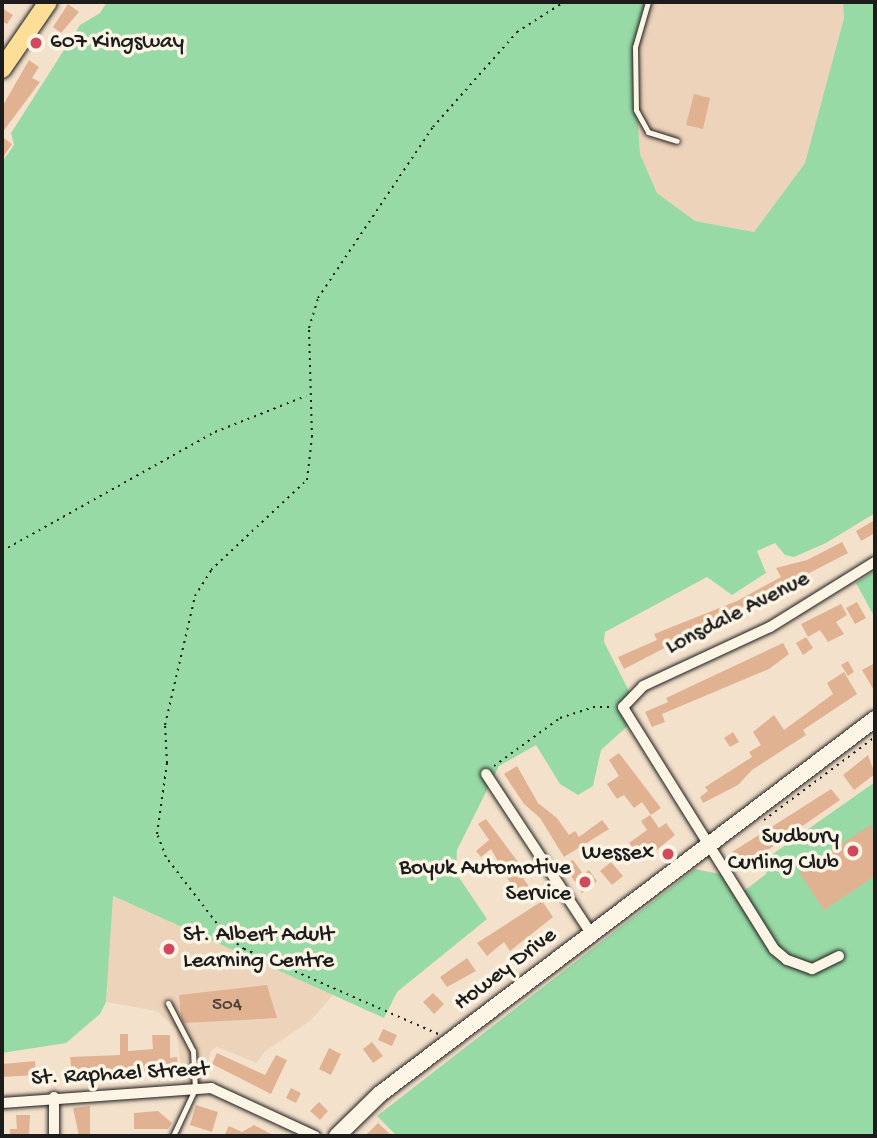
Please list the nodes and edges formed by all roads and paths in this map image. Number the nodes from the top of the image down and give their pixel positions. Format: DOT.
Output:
graph roads {
  1 [pos="48,2"];
  2 [pos="564,2"];
  3 [pos="648,2"];
  4 [pos="2,69"];
  5 [pos="677,141"];
  6 [pos="308,396"];
  7 [pos="2,551"];
  8 [pos="875,562"];
  9 [pos="623,708"];
  10 [pos="875,719"];
  11 [pos="486,774"];
  12 [pos="707,846"];
  13 [pos="591,933"];
  14 [pos="839,956"];
  15 [pos="168,1003"];
  16 [pos="439,1035"];
  17 [pos="195,1089"];
  18 [pos="54,1097"];
  19 [pos="2,1103"];
  20 [pos="54,1136"];
  21 [pos="173,1136"];
  22 [pos="315,1136"];
  23 [pos="337,1136"];
  1 -- 4 [label="main road"];
  2 -- 6 [label="path"];
  3 -- 5 [label="lane"];
  6 -- 7 [label="path"];
  6 -- 16 [label="path"];
  8 -- 9 [label="street, Lonsdale Avenue"];
  9 -- 11 [label="path"];
  9 -- 12 [label="street"];
  10 -- 12 [label="main road, Howey Drive"];
  11 -- 13 [label="street"];
  12 -- 13 [label="main road, Howey Drive"];
  12 -- 14 [label="street"];
  13 -- 23 [label="main road, Howey Drive"];
  15 -- 17 [label="lane"];
  17 -- 18 [label="street, St. Raphael Street"];
  17 -- 21 [label="lane"];
  17 -- 22 [label="street, St. Raphael Street"];
  18 -- 19 [label="street, St. Raphael Street"];
  18 -- 20 [label="street"];
}
